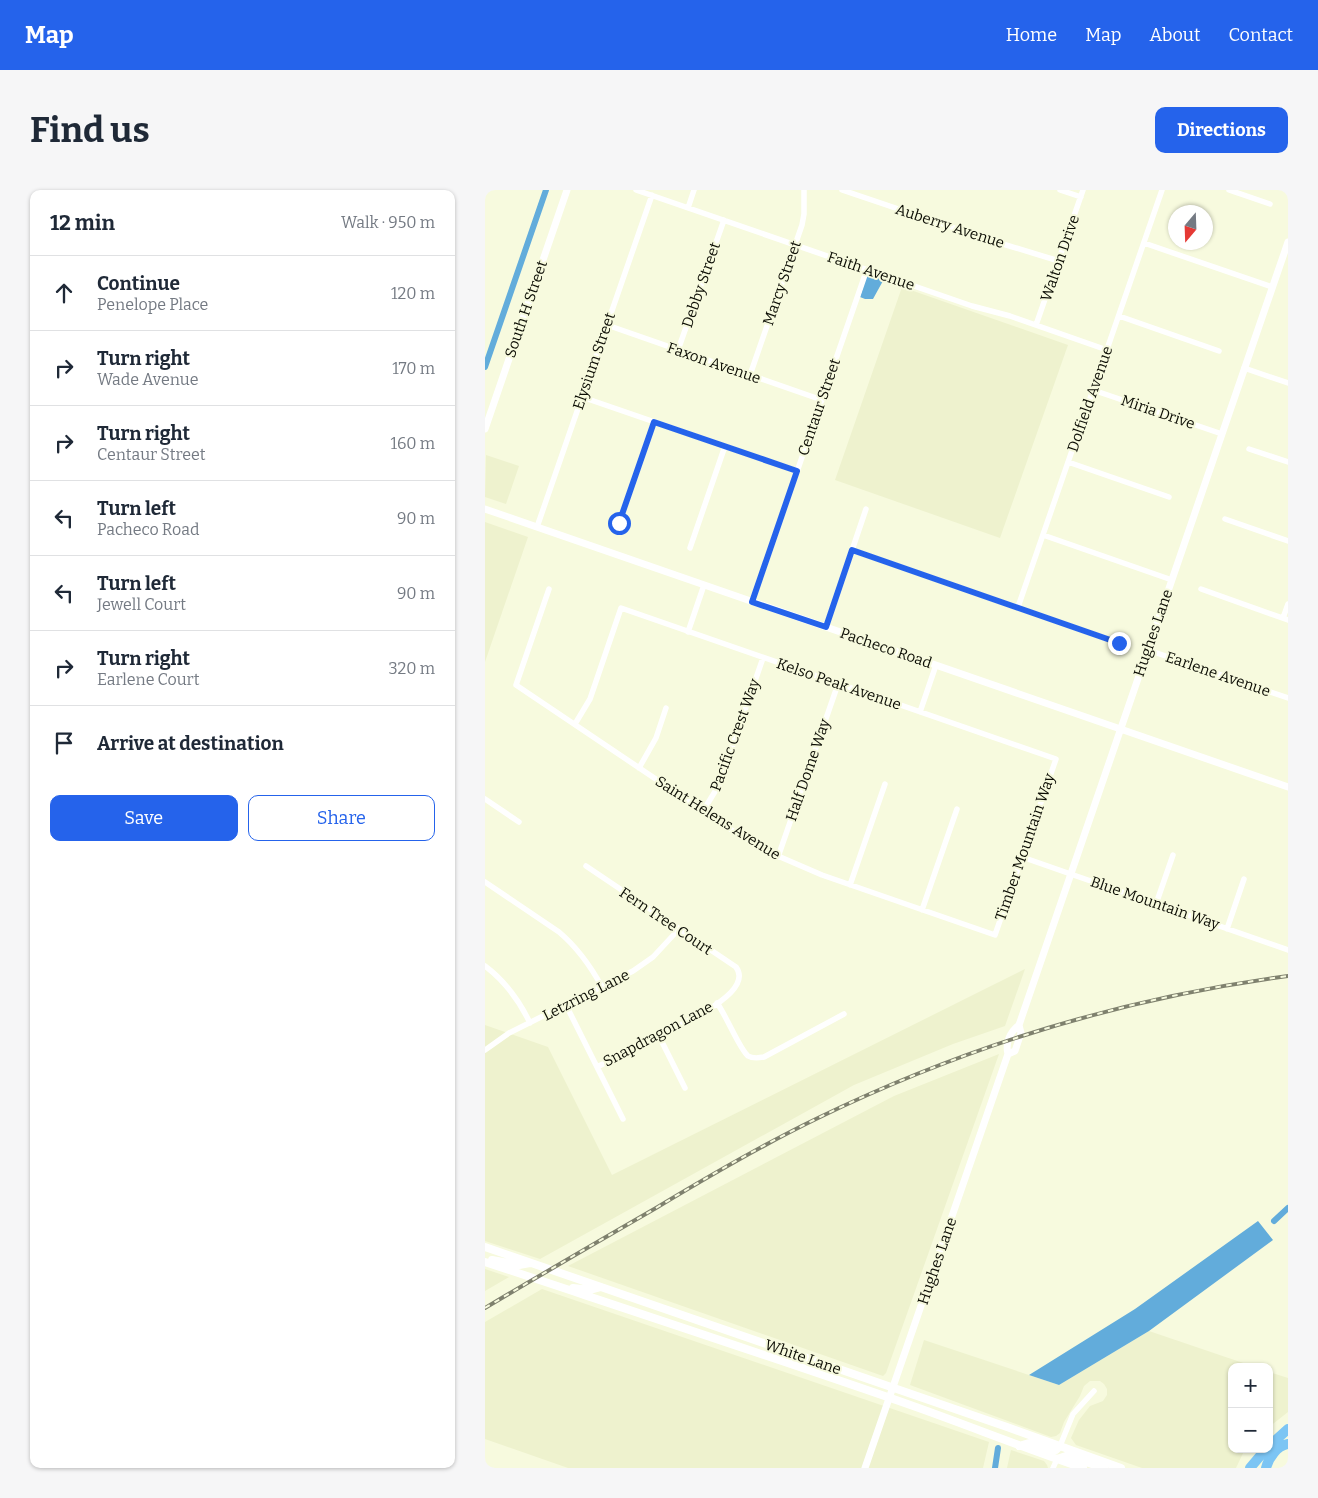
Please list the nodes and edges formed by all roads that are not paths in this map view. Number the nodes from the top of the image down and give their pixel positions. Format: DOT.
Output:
graph roads {
  1 [pos="567,190"];
  2 [pos="636,190"];
  3 [pos="694,190"];
  4 [pos="804,190"];
  5 [pos="842,190"];
  6 [pos="1061,190"];
  7 [pos="1083,190"];
  8 [pos="1162,190"];
  9 [pos="1229,190"];
  10 [pos="652,195"];
  11 [pos="1081,197"];
  12 [pos="1270,204"];
  13 [pos="688,208"];
  14 [pos="723,220"];
  15 [pos="1288,242"];
  16 [pos="1144,243"];
  17 [pos="795,245"];
  18 [pos="1059,261"];
  19 [pos="867,270"];
  20 [pos="1273,287"];
  21 [pos="1119,316"];
  22 [pos="1037,325"];
  23 [pos="607,326"];
  24 [pos="678,350"];
  25 [pos="1107,350"];
  26 [pos="1219,351"];
  27 [pos="1245,368"];
  28 [pos="750,375"];
  29 [pos="1288,383"];
  30 [pos="1093,390"];
  31 [pos="582,397"];
  32 [pos="822,400"];
  33 [pos="654,422"];
  34 [pos="485,429"];
  35 [pos="1222,434"];
  36 [pos="725,446"];
  37 [pos="1249,449"];
  38 [pos="1068,462"];
  39 [pos="1288,462"];
  40 [pos="797,471"];
  41 [pos="1169,497"];
  42 [pos="485,509"];
  43 [pos="867,509"];
  44 [pos="1225,519"];
  45 [pos="619,523"];
  46 [pos="537,527"];
  47 [pos="1043,535"];
  48 [pos="1288,541"];
  49 [pos="690,548"];
  50 [pos="852,550"];
  51 [pos="1172,580"];
  52 [pos="704,585"];
  53 [pos="549,589"];
  54 [pos="1201,589"];
  55 [pos="752,602"];
  56 [pos="1288,604"];
  57 [pos="1018,607"];
  58 [pos="1286,619"];
  59 [pos="826,627"];
  60 [pos="688,632"];
  61 [pos="1119,643"];
  62 [pos="1147,650"];
  63 [pos="763,658"];
  64 [pos="936,665"];
  65 [pos="839,684"];
  66 [pos="1288,698"];
  67 [pos="666,708"];
  68 [pos="920,712"];
  69 [pos="575,724"];
  70 [pos="1120,729"];
  71 [pos="1056,759"];
  72 [pos="639,768"];
  73 [pos="885,784"];
  74 [pos="1288,787"];
  75 [pos="485,799"];
  76 [pos="957,809"];
  77 [pos="703,811"];
  78 [pos="519,822"];
  79 [pos="1173,855"];
  80 [pos="779,857"];
  81 [pos="1022,857"];
  82 [pos="586,866"];
  83 [pos="1070,874"];
  84 [pos="1244,879"];
  85 [pos="485,882"];
  86 [pos="850,885"];
  87 [pos="1156,904"];
  88 [pos="922,910"];
  89 [pos="679,929"];
  90 [pos="1227,929"];
  91 [pos="995,935"];
  92 [pos="1288,950"];
  93 [pos="485,966"];
  94 [pos="740,980"];
  95 [pos="602,987"];
  96 [pos="717,1003"];
  97 [pos="566,1005"];
  98 [pos="844,1014"];
  99 [pos="530,1022"];
  100 [pos="659,1036"];
  101 [pos="485,1050"];
  102 [pos="597,1066"];
  103 [pos="685,1088"];
  104 [pos="623,1119"];
  105 [pos="485,1247"];
  106 [pos="485,1261"];
  107 [pos="530,1262"];
  108 [pos="561,1287"];
  109 [pos="601,1287"];
  110 [pos="893,1388"];
  111 [pos="1094,1391"];
  112 [pos="890,1398"];
  113 [pos="1288,1429"];
  114 [pos="1273,1442"];
  115 [pos="1288,1444"];
  116 [pos="1019,1446"];
  117 [pos="1060,1446"];
  118 [pos="1263,1453"];
  119 [pos="1057,1459"];
  120 [pos="865,1468"];
  121 [pos="1053,1468"];
  122 [pos="1083,1468"];
  123 [pos="1104,1468"];
  124 [pos="1121,1468"];
  125 [pos="1250,1468"];
  126 [pos="1266,1468"];
  1 -- 34 [label="street, South H Street"];
  2 -- 10 [label="street, Faith Avenue"];
  3 -- 13 [label="street"];
  4 -- 17 [label="street, Marcy Street"];
  5 -- 18 [label="street, Auberry Avenue"];
  6 -- 11 [label="street"];
  7 -- 11 [label="street, Walton Drive"];
  8 -- 16 [label="street, Dolfield Avenue"];
  9 -- 12 [label="street"];
  10 -- 13 [label="street, Faith Avenue"];
  10 -- 23 [label="street, Elysium Street"];
  11 -- 18 [label="street, Walton Drive"];
  13 -- 14 [label="street, Faith Avenue"];
  14 -- 17 [label="street, Faith Avenue"];
  14 -- 24 [label="street, Debby Street"];
  15 -- 20 [label="street, Hughes Lane"];
  16 -- 20 [label="street"];
  16 -- 21 [label="street, Dolfield Avenue"];
  17 -- 19 [label="street, Faith Avenue"];
  17 -- 28 [label="street, Marcy Street"];
  18 -- 22 [label="street, Walton Drive"];
  19 -- 22 [label="street, Faith Avenue"];
  19 -- 32 [label="street, Centaur Street"];
  20 -- 27 [label="street, Hughes Lane"];
  21 -- 25 [label="street, Dolfield Avenue"];
  21 -- 26 [label="street"];
  22 -- 25 [label="street, Faith Avenue"];
  23 -- 24 [label="street, Faxon Avenue"];
  23 -- 31 [label="street, Elysium Street"];
  24 -- 28 [label="street, Faxon Avenue"];
  25 -- 30 [label="street, Dolfield Avenue"];
  27 -- 29 [label="street"];
  27 -- 35 [label="street, Hughes Lane"];
  28 -- 32 [label="street, Faxon Avenue"];
  30 -- 35 [label="street, Miria Drive"];
  30 -- 38 [label="street, Dolfield Avenue"];
  31 -- 33 [label="street"];
  31 -- 46 [label="street, Elysium Street"];
  32 -- 40 [label="street, Centaur Street"];
  33 -- 36 [label="street"];
  33 -- 45 [label="street"];
  35 -- 51 [label="street, Hughes Lane"];
  36 -- 40 [label="street"];
  36 -- 49 [label="street"];
  37 -- 39 [label="street"];
  38 -- 41 [label="street"];
  38 -- 47 [label="street, Dolfield Avenue"];
  40 -- 55 [label="street, Centaur Street"];
  42 -- 46 [label="street, Pacheco Road"];
  43 -- 50 [label="street"];
  44 -- 48 [label="street"];
  46 -- 52 [label="street, Pacheco Road"];
  47 -- 51 [label="street"];
  47 -- 57 [label="street, Dolfield Avenue"];
  50 -- 57 [label="street"];
  50 -- 59 [label="street"];
  51 -- 62 [label="street, Hughes Lane"];
  52 -- 55 [label="street, Pacheco Road"];
  52 -- 60 [label="street"];
  53 -- 69 [label="street, Saint Helens Avenue"];
  54 -- 58 [label="street"];
  55 -- 59 [label="street, Pacheco Road"];
  56 -- 58 [label="street"];
  57 -- 61 [label="street"];
  59 -- 64 [label="street, Pacheco Road"];
  60 -- 63 [label="street, Kelso Peak Avenue"];
  60 -- 69 [label="street, Kelso Peak Avenue"];
  62 -- 66 [label="street, Earlene Avenue"];
  62 -- 70 [label="street, Hughes Lane"];
  63 -- 65 [label="street, Kelso Peak Avenue"];
  63 -- 77 [label="street, Pacific Crest Way"];
  64 -- 68 [label="street"];
  64 -- 70 [label="street, Pacheco Road"];
  65 -- 68 [label="street, Kelso Peak Avenue"];
  65 -- 80 [label="street, Half Dome Way"];
  67 -- 72 [label="street"];
  68 -- 71 [label="street, Kelso Peak Avenue"];
  69 -- 72 [label="street, Saint Helens Avenue"];
  70 -- 74 [label="street, Pacheco Road"];
  70 -- 83 [label="street, Hughes Lane"];
  71 -- 81 [label="street, Timber Mountain Way"];
  72 -- 77 [label="street, Saint Helens Avenue"];
  73 -- 86 [label="street"];
  75 -- 78 [label="street"];
  76 -- 88 [label="street"];
  77 -- 80 [label="street, Saint Helens Avenue"];
  79 -- 87 [label="street"];
  80 -- 86 [label="street, Saint Helens Avenue"];
  81 -- 83 [label="street, Blue Mountain Way"];
  81 -- 91 [label="street, Timber Mountain Way"];
  82 -- 89 [label="street, Fern Tree Court"];
  83 -- 87 [label="street, Blue Mountain Way"];
  83 -- 110 [label="street, Hughes Lane"];
  84 -- 90 [label="street"];
  85 -- 95 [label="street"];
  86 -- 88 [label="street, Saint Helens Avenue"];
  87 -- 90 [label="street, Blue Mountain Way"];
  88 -- 91 [label="street, Saint Helens Avenue"];
  89 -- 94 [label="street, Fern Tree Court"];
  89 -- 95 [label="street, Letzring Lane"];
  90 -- 92 [label="street, Blue Mountain Way"];
  93 -- 99 [label="street"];
  94 -- 96 [label="street, Snapdragon Lane"];
  95 -- 97 [label="street, Letzring Lane"];
  96 -- 98 [label="street"];
  96 -- 100 [label="street, Snapdragon Lane"];
  97 -- 99 [label="street, Letzring Lane"];
  97 -- 102 [label="street"];
  99 -- 101 [label="street, Letzring Lane"];
  100 -- 102 [label="street, Snapdragon Lane"];
  100 -- 103 [label="street"];
  102 -- 104 [label="street"];
  105 -- 107 [label="main road, White Lane"];
  106 -- 107 [label="main road"];
  106 -- 108 [label="main road, White Lane"];
  107 -- 109 [label="main road, White Lane"];
  108 -- 109 [label="main road"];
  108 -- 112 [label="main road, White Lane"];
  109 -- 110 [label="main road, White Lane"];
  110 -- 112 [label="street, Hughes Lane"];
  110 -- 117 [label="main road, White Lane"];
  111 -- 117 [label="street"];
  112 -- 116 [label="main road, White Lane"];
  112 -- 120 [label="street, Hughes Lane"];
  113 -- 114 [label="highway"];
  115 -- 126 [label="highway"];
  116 -- 117 [label="main road"];
  116 -- 119 [label="main road, White Lane"];
  117 -- 124 [label="main road, White Lane"];
  118 -- 125 [label="highway"];
  119 -- 121 [label="street"];
  119 -- 122 [label="main road, White Lane"];
  119 -- 123 [label="main road"];
}
